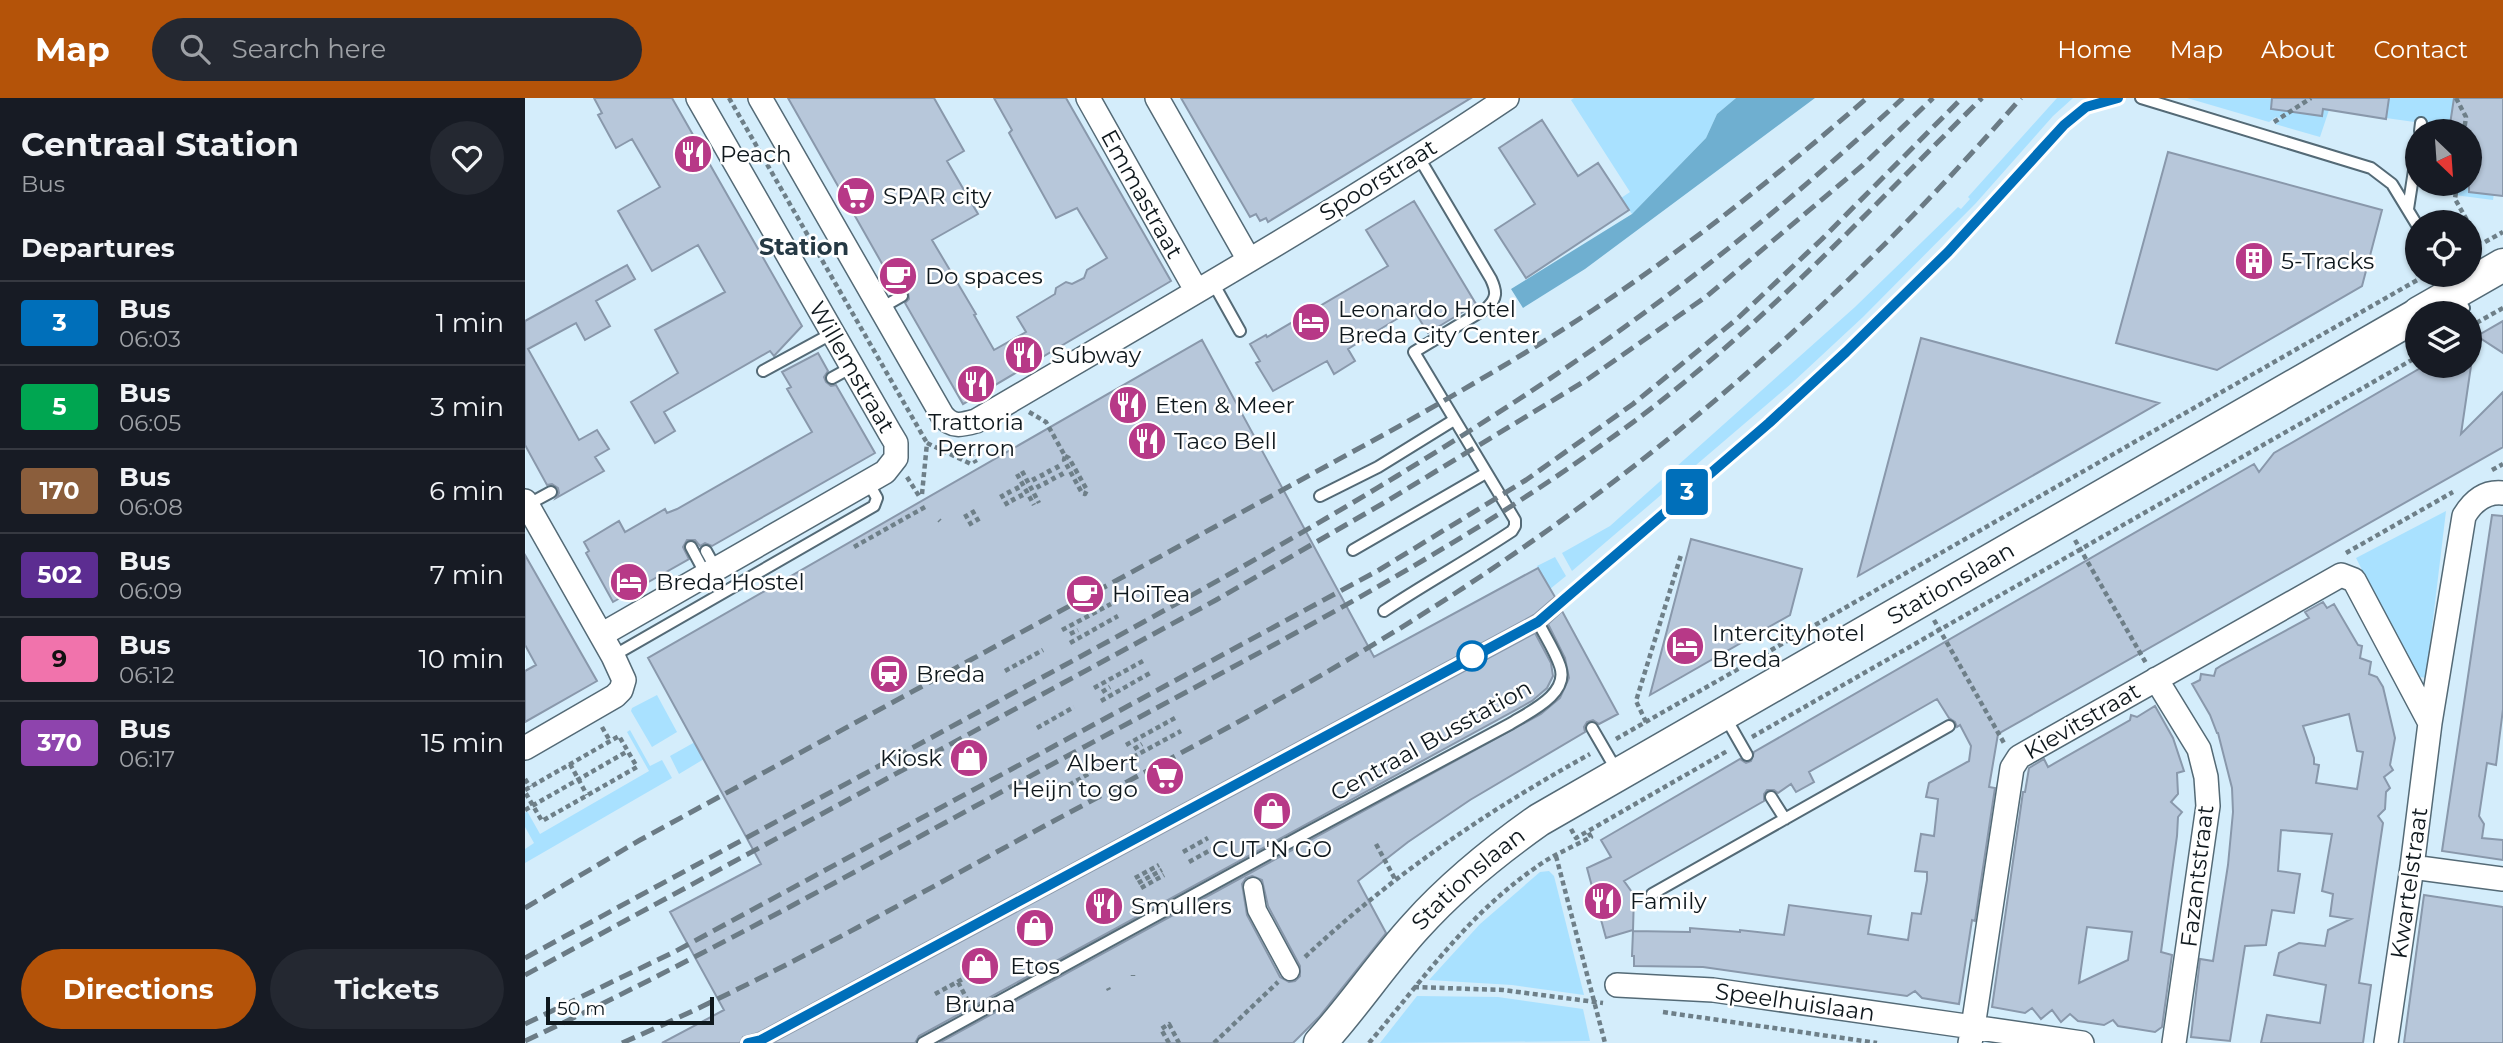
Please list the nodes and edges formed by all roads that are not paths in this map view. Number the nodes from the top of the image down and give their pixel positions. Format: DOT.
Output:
graph roads {
  1 [pos="698,98"];
  2 [pos="760,98"];
  3 [pos="1088,98"];
  4 [pos="1157,98"];
  5 [pos="1507,98"];
  6 [pos="2117,98"];
  7 [pos="2141,98"];
  8 [pos="1418,156"];
  9 [pos="2410,196"];
  10 [pos="2408,209"];
  11 [pos="2492,255"];
  12 [pos="1249,260"];
  13 [pos="2503,285"];
  14 [pos="1204,286"];
  15 [pos="902,296"];
  16 [pos="2458,301"];
  17 [pos="2462,301"];
  18 [pos="881,308"];
  19 [pos="2405,321"];
  20 [pos="1240,331"];
  21 [pos="833,333"];
  22 [pos="2405,341"];
  23 [pos="763,372"];
  24 [pos="1454,420"];
  25 [pos="1486,473"];
  26 [pos="869,482"];
  27 [pos="551,492"];
  28 [pos="2493,495"];
  29 [pos="1320,496"];
  30 [pos="526,503"];
  31 [pos="691,547"];
  32 [pos="1353,550"];
  33 [pos="709,565"];
  34 [pos="1384,611"];
  35 [pos="1538,622"];
  36 [pos="601,635"];
  37 [pos="613,656"];
  38 [pos="2156,679"];
  39 [pos="2430,723"];
  40 [pos="1949,726"];
  41 [pos="1592,728"];
  42 [pos="1736,735"];
  43 [pos="525,748"];
  44 [pos="1747,755"];
  45 [pos="1615,769"];
  46 [pos="1771,796"];
  47 [pos="1784,819"];
  48 [pos="2412,867"];
  49 [pos="2503,880"];
  50 [pos="1246,891"];
  51 [pos="1652,894"];
  52 [pos="1290,971"];
  53 [pos="1617,985"];
  54 [pos="1971,1035"];
  55 [pos="762,1041"];
  56 [pos="748,1043"];
  57 [pos="923,1043"];
  58 [pos="1320,1043"];
  59 [pos="1341,1043"];
  60 [pos="2082,1043"];
  61 [pos="2174,1043"];
  62 [pos="2386,1043"];
  1 -- 21 [label="street, Willemstraat"];
  2 -- 18 [label="street"];
  3 -- 14 [label="street, Emmastraat"];
  4 -- 12 [label="street"];
  5 -- 8 [label="street, Spoorstraat"];
  6 -- 35 [label="lane"];
  7 -- 10 [label="lane"];
  8 -- 12 [label="street, Spoorstraat"];
  8 -- 24 [label="lane"];
  9 -- 10 [label="lane"];
  11 -- 16 [label="main road, Stationslaan"];
  12 -- 14 [label="street, Spoorstraat"];
  13 -- 17 [label="main road, Stationslaan"];
  14 -- 18 [label="street, Spoorstraat"];
  14 -- 20 [label="lane"];
  15 -- 18 [label="lane"];
  19 -- 45 [label="main road, Stationslaan"];
  21 -- 23 [label="lane"];
  21 -- 26 [label="street, Willemstraat"];
  22 -- 42 [label="main road, Stationslaan"];
  24 -- 25 [label="lane"];
  24 -- 29 [label="lane"];
  25 -- 32 [label="lane"];
  25 -- 34 [label="lane"];
  26 -- 33 [label="street"];
  26 -- 37 [label="lane"];
  27 -- 30 [label="lane"];
  28 -- 39 [label="street, Kwartelstraat"];
  30 -- 36 [label="street"];
  31 -- 33 [label="lane"];
  33 -- 36 [label="street"];
  35 -- 55 [label="lane"];
  35 -- 57 [label="lane, Centraal Busstation"];
  36 -- 37 [label="street"];
  37 -- 43 [label="street"];
  38 -- 39 [label="street, Kievitstraat"];
  38 -- 54 [label="street, Kievitstraat"];
  38 -- 61 [label="street, Fazantstraat"];
  39 -- 48 [label="street, Kwartelstraat"];
  40 -- 47 [label="lane"];
  41 -- 45 [label="lane"];
  42 -- 44 [label="lane"];
  42 -- 45 [label="main road, Stationslaan"];
  45 -- 58 [label="main road, Stationslaan"];
  45 -- 59 [label="main road, Stationslaan"];
  46 -- 47 [label="lane"];
  47 -- 51 [label="lane"];
  48 -- 49 [label="street"];
  48 -- 62 [label="street, Kwartelstraat"];
  50 -- 52 [label="street"];
  53 -- 54 [label="street, Speelhuislaan"];
  54 -- 60 [label="street, Speelhuislaan"];
  55 -- 56 [label="lane"];
}
